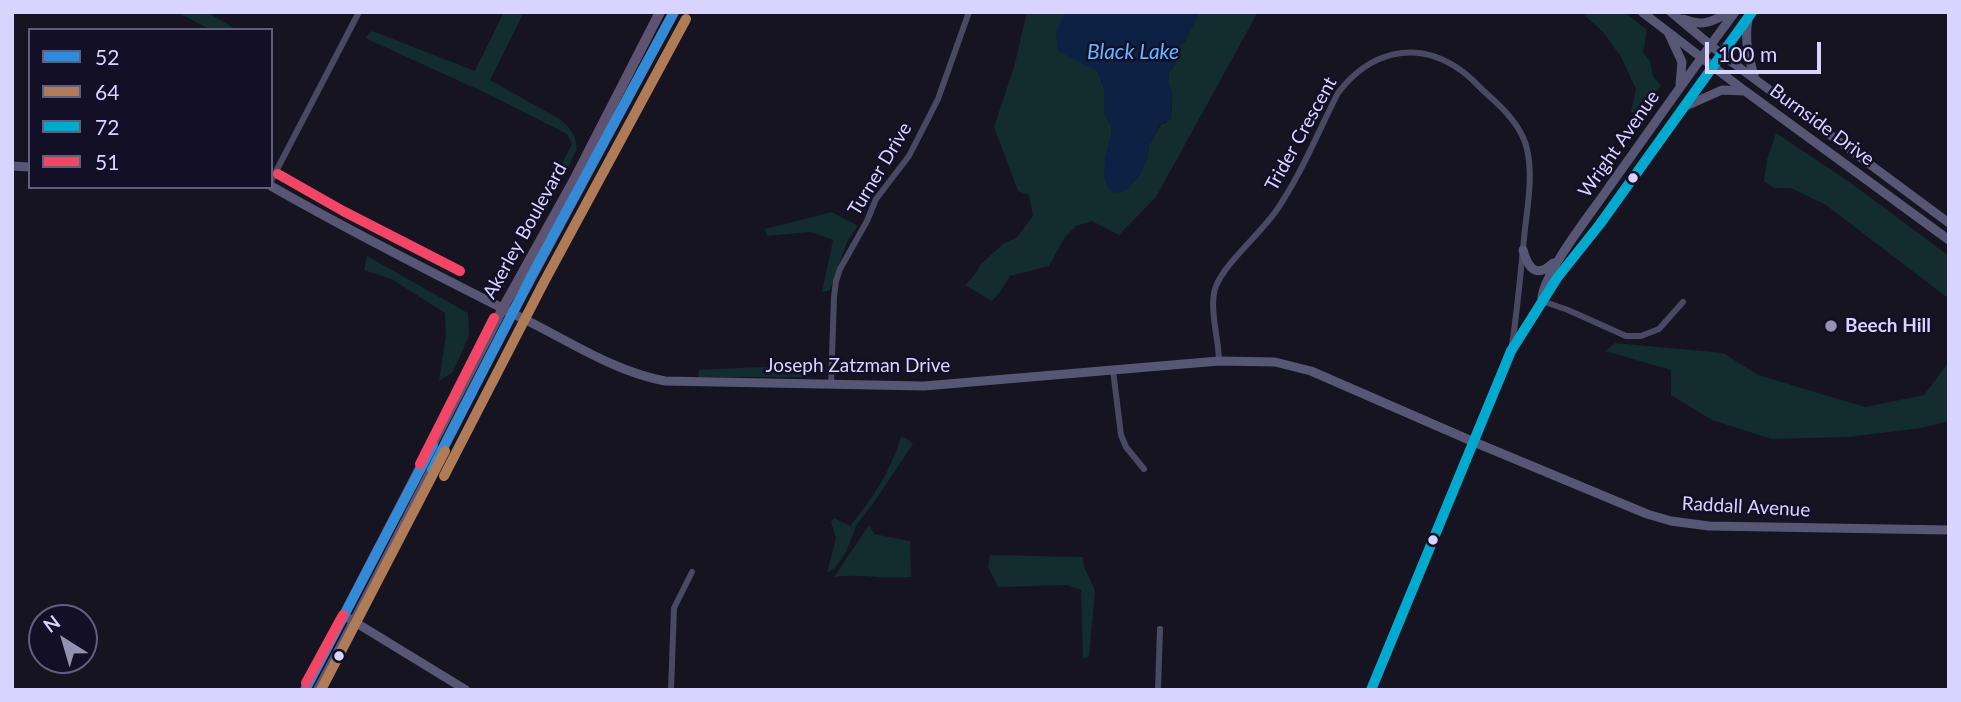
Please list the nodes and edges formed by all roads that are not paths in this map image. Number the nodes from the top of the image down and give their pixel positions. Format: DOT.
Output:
graph roads {
  1 [pos="359,12"];
  2 [pos="660,12"];
  3 [pos="674,12"];
  4 [pos="969,12"];
  5 [pos="1642,12"];
  6 [pos="1733,12"];
  7 [pos="1674,14"];
  8 [pos="1751,15"];
  9 [pos="1668,33"];
  10 [pos="1710,46"];
  11 [pos="1721,54"];
  12 [pos="1702,57"];
  13 [pos="1713,66"];
  14 [pos="1755,79"];
  15 [pos="1679,89"];
  16 [pos="1745,91"];
  17 [pos="1684,106"];
  18 [pos="273,179"];
  19 [pos="273,184"];
  20 [pos="1598,203"];
  21 [pos="1949,223"];
  22 [pos="1600,224"];
  23 [pos="1949,240"];
  24 [pos="1523,250"];
  25 [pos="1562,255"];
  26 [pos="1542,300"];
  27 [pos="1683,302"];
  28 [pos="508,311"];
  29 [pos="1511,352"];
  30 [pos="1219,361"];
  31 [pos="1113,370"];
  32 [pos="831,385"];
  33 [pos="1474,442"];
  34 [pos="1144,469"];
  35 [pos="1949,530"];
  36 [pos="692,572"];
  37 [pos="345,616"];
  38 [pos="355,622"];
  39 [pos="1160,629"];
  40 [pos="305,690"];
  41 [pos="318,690"];
  42 [pos="466,690"];
  43 [pos="671,690"];
  44 [pos="1158,690"];
  45 [pos="1371,690"];
  1 -- 18 [label="street"];
  2 -- 28 [label="main road, Akerley Boulevard"];
  3 -- 28 [label="main road, Akerley Boulevard"];
  4 -- 32 [label="street, Turner Drive"];
  5 -- 9 [label="main road, Burnside Drive"];
  6 -- 7 [label="main road"];
  6 -- 10 [label="main road, Wright Avenue"];
  7 -- 10 [label="main road, Burnside Drive"];
  8 -- 11 [label="main road, Wright Avenue"];
  8 -- 14 [label="main road"];
  9 -- 12 [label="main road, Burnside Drive"];
  9 -- 15 [label="main road"];
  10 -- 11 [label="main road, Burnside Drive"];
  10 -- 12 [label="main road, Wright Avenue"];
  11 -- 13 [label="main road, Wright Avenue"];
  11 -- 14 [label="main road, Burnside Drive"];
  12 -- 13 [label="main road, Burnside Drive"];
  12 -- 15 [label="main road, Wright Avenue"];
  13 -- 16 [label="main road, Burnside Drive"];
  13 -- 17 [label="main road, Wright Avenue"];
  14 -- 21 [label="main road, Burnside Drive"];
  15 -- 20 [label="main road, Wright Avenue"];
  16 -- 17 [label="main road"];
  16 -- 23 [label="main road, Burnside Drive"];
  17 -- 22 [label="main road, Wright Avenue"];
  19 -- 28 [label="main road, Joseph Zatzman Drive"];
  20 -- 22 [label="main road"];
  20 -- 25 [label="main road, Wright Avenue"];
  22 -- 26 [label="main road, Wright Avenue"];
  24 -- 25 [label="main road"];
  24 -- 29 [label="street, Trider Crescent"];
  24 -- 30 [label="street, Trider Crescent"];
  25 -- 26 [label="main road, Wright Avenue"];
  26 -- 27 [label="street"];
  26 -- 29 [label="main road, Wright Avenue"];
  28 -- 32 [label="main road, Joseph Zatzman Drive"];
  28 -- 37 [label="main road, Akerley Boulevard"];
  28 -- 38 [label="main road, Akerley Boulevard"];
  29 -- 33 [label="main road, Wright Avenue"];
  30 -- 31 [label="main road, Joseph Zatzman Drive"];
  30 -- 33 [label="main road, Joseph Zatzman Drive"];
  31 -- 32 [label="main road, Joseph Zatzman Drive"];
  31 -- 34 [label="street"];
  33 -- 35 [label="main road, Raddall Avenue"];
  33 -- 45 [label="main road, Wright Avenue"];
  36 -- 43 [label="street"];
  37 -- 38 [label="main road"];
  37 -- 40 [label="main road, Akerley Boulevard"];
  38 -- 41 [label="main road, Akerley Boulevard"];
  38 -- 42 [label="main road"];
  39 -- 44 [label="street"];
}
